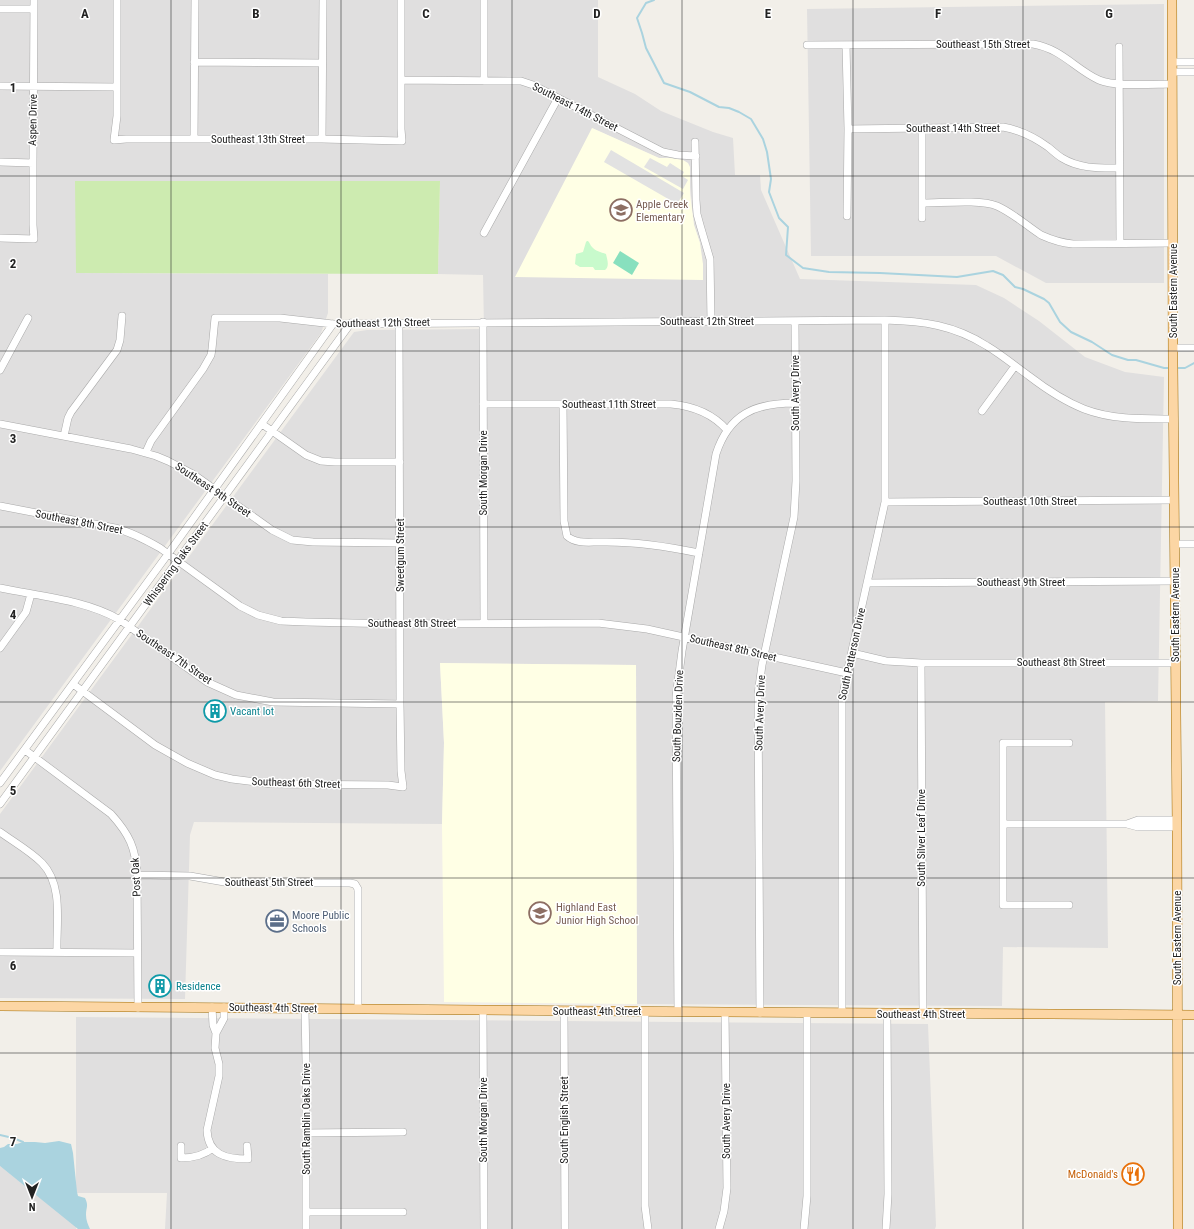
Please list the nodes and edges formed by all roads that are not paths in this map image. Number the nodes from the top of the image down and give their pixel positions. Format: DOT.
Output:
graph roads {
  1 [pos="34,0"];
  2 [pos="117,0"];
  3 [pos="195,0"];
  4 [pos="323,0"];
  5 [pos="401,0"];
  6 [pos="484,0"];
  7 [pos="1172,0"];
  8 [pos="0,9"];
  9 [pos="34,9"];
  10 [pos="846,44"];
  11 [pos="807,45"];
  12 [pos="1119,47"];
  13 [pos="194,62"];
  14 [pos="1172,62"];
  15 [pos="1194,62"];
  16 [pos="322,63"];
  17 [pos="1172,72"];
  18 [pos="1194,72"];
  19 [pos="401,80"];
  20 [pos="484,81"];
  21 [pos="1119,84"];
  22 [pos="1172,84"];
  23 [pos="0,86"];
  24 [pos="34,86"];
  25 [pos="117,87"];
  26 [pos="558,98"];
  27 [pos="922,128"];
  28 [pos="848,129"];
  29 [pos="194,139"];
  30 [pos="322,139"];
  31 [pos="695,142"];
  32 [pos="696,156"];
  33 [pos="0,162"];
  34 [pos="32,162"];
  35 [pos="1119,168"];
  36 [pos="923,203"];
  37 [pos="848,216"];
  38 [pos="922,218"];
  39 [pos="484,233"];
  40 [pos="0,238"];
  41 [pos="1120,243"];
  42 [pos="1173,243"];
  43 [pos="122,316"];
  44 [pos="28,318"];
  45 [pos="885,320"];
  46 [pos="711,321"];
  47 [pos="795,321"];
  48 [pos="399,322"];
  49 [pos="483,322"];
  50 [pos="351,323"];
  51 [pos="334,324"];
  52 [pos="1173,348"];
  53 [pos="1194,348"];
  54 [pos="1015,366"];
  55 [pos="0,370"];
  56 [pos="795,403"];
  57 [pos="483,404"];
  58 [pos="563,404"];
  59 [pos="982,411"];
  60 [pos="1174,419"];
  61 [pos="0,424"];
  62 [pos="262,424"];
  63 [pos="727,430"];
  64 [pos="272,431"];
  65 [pos="64,436"];
  66 [pos="146,452"];
  67 [pos="400,462"];
  68 [pos="214,490"];
  69 [pos="224,497"];
  70 [pos="1174,500"];
  71 [pos="885,502"];
  72 [pos="0,506"];
  73 [pos="400,543"];
  74 [pos="1175,544"];
  75 [pos="1194,544"];
  76 [pos="698,553"];
  77 [pos="168,554"];
  78 [pos="178,562"];
  79 [pos="1175,581"];
  80 [pos="867,583"];
  81 [pos="0,588"];
  82 [pos="30,594"];
  83 [pos="120,620"];
  84 [pos="400,624"];
  85 [pos="484,624"];
  86 [pos="130,627"];
  87 [pos="684,637"];
  88 [pos="0,648"];
  89 [pos="852,653"];
  90 [pos="764,655"];
  91 [pos="921,663"];
  92 [pos="1175,663"];
  93 [pos="847,673"];
  94 [pos="73,684"];
  95 [pos="82,692"];
  96 [pos="400,704"];
  97 [pos="1069,743"];
  98 [pos="24,750"];
  99 [pos="35,757"];
  100 [pos="0,783"];
  101 [pos="403,787"];
  102 [pos="0,804"];
  103 [pos="1177,823"];
  104 [pos="1004,824"];
  105 [pos="0,832"];
  106 [pos="136,875"];
  107 [pos="1069,905"];
  108 [pos="0,952"];
  109 [pos="57,952"];
  110 [pos="137,953"];
  111 [pos="0,1006"];
  112 [pos="212,1007"];
  113 [pos="224,1007"];
  114 [pos="138,1008"];
  115 [pos="305,1008"];
  116 [pos="358,1009"];
  117 [pos="483,1010"];
  118 [pos="564,1011"];
  119 [pos="645,1012"];
  120 [pos="678,1012"];
  121 [pos="725,1012"];
  122 [pos="760,1013"];
  123 [pos="807,1013"];
  124 [pos="842,1013"];
  125 [pos="887,1013"];
  126 [pos="923,1014"];
  127 [pos="1178,1015"];
  128 [pos="1194,1015"];
  129 [pos="216,1033"];
  130 [pos="306,1132"];
  131 [pos="403,1132"];
  132 [pos="181,1146"];
  133 [pos="247,1146"];
  134 [pos="212,1148"];
  135 [pos="306,1212"];
  136 [pos="403,1212"];
  137 [pos="306,1229"];
  138 [pos="484,1229"];
  139 [pos="564,1229"];
  140 [pos="648,1229"];
  141 [pos="719,1229"];
  142 [pos="804,1229"];
  143 [pos="886,1229"];
  144 [pos="1178,1229"];
  1 -- 9 [label="street, Aspen Drive"];
  2 -- 25 [label="street"];
  3 -- 13 [label="street"];
  4 -- 16 [label="street"];
  5 -- 19 [label="street"];
  6 -- 20 [label="street"];
  7 -- 14 [label="main road, South Eastern Avenue"];
  8 -- 9 [label="street"];
  9 -- 24 [label="street, Aspen Drive"];
  10 -- 11 [label="street, Southeast 15th Street"];
  10 -- 21 [label="street, Southeast 15th Street"];
  10 -- 28 [label="street"];
  12 -- 21 [label="street"];
  13 -- 16 [label="street"];
  13 -- 29 [label="street"];
  14 -- 15 [label="street"];
  14 -- 17 [label="main road, South Eastern Avenue"];
  16 -- 30 [label="street"];
  17 -- 18 [label="street"];
  17 -- 22 [label="main road, South Eastern Avenue"];
  19 -- 20 [label="street, Southeast 14th Street"];
  19 -- 30 [label="street, Southeast 13th Street"];
  20 -- 26 [label="street, Southeast 14th Street"];
  21 -- 22 [label="street, Southeast 15th Street"];
  21 -- 35 [label="street"];
  22 -- 42 [label="main road, South Eastern Avenue"];
  23 -- 24 [label="street"];
  24 -- 25 [label="street"];
  24 -- 34 [label="street, Aspen Drive"];
  25 -- 29 [label="street, Southeast 13th Street"];
  26 -- 32 [label="street, Southeast 14th Street"];
  26 -- 39 [label="street"];
  27 -- 28 [label="street, Southeast 14th Street"];
  27 -- 35 [label="street, Southeast 14th Street"];
  27 -- 36 [label="street"];
  28 -- 37 [label="street"];
  29 -- 30 [label="street, Southeast 13th Street"];
  31 -- 32 [label="street"];
  32 -- 46 [label="street"];
  33 -- 34 [label="street"];
  34 -- 40 [label="street, Aspen Drive"];
  35 -- 41 [label="street"];
  36 -- 38 [label="street"];
  36 -- 41 [label="street"];
  41 -- 42 [label="street"];
  42 -- 52 [label="main road, South Eastern Avenue"];
  43 -- 65 [label="street"];
  44 -- 55 [label="street"];
  45 -- 47 [label="street, Southeast 12th Street"];
  45 -- 54 [label="street, Southeast 12th Street"];
  45 -- 71 [label="street, South Patterson Drive"];
  46 -- 47 [label="street, Southeast 12th Street"];
  46 -- 49 [label="street, Southeast 12th Street"];
  47 -- 56 [label="street, South Avery Drive"];
  48 -- 49 [label="street, Southeast 12th Street"];
  48 -- 50 [label="street, Southeast 12th Street"];
  48 -- 67 [label="street, Sweetgum Street"];
  49 -- 57 [label="street, South Morgan Drive"];
  50 -- 51 [label="street, Southeast 12th Street"];
  50 -- 64 [label="street, Whispering Oaks Street"];
  51 -- 62 [label="street, Whispering Oaks Street"];
  51 -- 66 [label="street, Southeast 12th Street"];
  52 -- 53 [label="street"];
  52 -- 60 [label="main road, South Eastern Avenue"];
  54 -- 59 [label="street"];
  54 -- 60 [label="street, Southeast 12th Street"];
  56 -- 63 [label="street, South Bouziden Drive"];
  56 -- 90 [label="street, South Avery Drive"];
  57 -- 58 [label="street, Southeast 11th Street"];
  57 -- 85 [label="street, South Morgan Drive"];
  58 -- 63 [label="street, Southeast 11th Street"];
  58 -- 76 [label="street"];
  60 -- 70 [label="main road, South Eastern Avenue"];
  61 -- 65 [label="street, Southeast 9th Street"];
  62 -- 64 [label="street"];
  62 -- 68 [label="street, Whispering Oaks Street"];
  63 -- 76 [label="street, South Bouziden Drive"];
  64 -- 67 [label="street"];
  64 -- 69 [label="street, Whispering Oaks Street"];
  65 -- 66 [label="street, Southeast 9th Street"];
  66 -- 68 [label="street, Southeast 9th Street"];
  67 -- 73 [label="street, Sweetgum Street"];
  68 -- 69 [label="street, Southeast 9th Street"];
  68 -- 77 [label="street, Whispering Oaks Street"];
  69 -- 73 [label="street, Southeast 9th Street"];
  69 -- 78 [label="street, Whispering Oaks Street"];
  70 -- 71 [label="street, Southeast 10th Street"];
  70 -- 74 [label="main road, South Eastern Avenue"];
  71 -- 80 [label="street, South Patterson Drive"];
  72 -- 77 [label="street, Southeast 8th Street"];
  73 -- 84 [label="street, Sweetgum Street"];
  74 -- 75 [label="street"];
  74 -- 79 [label="main road, South Eastern Avenue"];
  76 -- 87 [label="street, South Bouziden Drive"];
  77 -- 78 [label="street, Southeast 8th Street"];
  77 -- 83 [label="street, Whispering Oaks Street"];
  78 -- 84 [label="street, Southeast 8th Street"];
  78 -- 86 [label="street, Whispering Oaks Street"];
  79 -- 80 [label="street, Southeast 9th Street"];
  79 -- 92 [label="main road, South Eastern Avenue"];
  80 -- 89 [label="street, South Patterson Drive"];
  81 -- 82 [label="street, Southeast 7th Street"];
  82 -- 83 [label="street, Southeast 7th Street"];
  82 -- 88 [label="street"];
  83 -- 86 [label="street, Southeast 7th Street"];
  83 -- 94 [label="street, Whispering Oaks Street"];
  84 -- 85 [label="street, Southeast 8th Street"];
  84 -- 96 [label="street, Sweetgum Street"];
  85 -- 87 [label="street, Southeast 8th Street"];
  86 -- 95 [label="street, Whispering Oaks Street"];
  86 -- 96 [label="street, Southeast 7th Street"];
  87 -- 90 [label="street, Southeast 8th Street"];
  87 -- 120 [label="street, South Bouziden Drive"];
  89 -- 91 [label="street, Southeast 8th Street"];
  89 -- 93 [label="street, South Patterson Drive"];
  90 -- 93 [label="street, Southeast 8th Street"];
  90 -- 122 [label="street, South Avery Drive"];
  91 -- 92 [label="street, Southeast 8th Street"];
  91 -- 126 [label="street, South Silver Leaf Drive"];
  92 -- 103 [label="main road, South Eastern Avenue"];
  93 -- 124 [label="street, South Patterson Drive"];
  94 -- 95 [label="street, Southeast 6th Street"];
  94 -- 98 [label="street, Whispering Oaks Street"];
  95 -- 99 [label="street, Whispering Oaks Street"];
  95 -- 101 [label="street, Southeast 6th Street"];
  96 -- 101 [label="street, Sweetgum Street"];
  97 -- 104 [label="street"];
  98 -- 99 [label="street, Post Oak"];
  98 -- 100 [label="street, Whispering Oaks Street"];
  99 -- 102 [label="street, Whispering Oaks Street"];
  99 -- 106 [label="street, Post Oak"];
  103 -- 104 [label="street"];
  103 -- 127 [label="main road, South Eastern Avenue"];
  104 -- 107 [label="street"];
  105 -- 109 [label="street"];
  106 -- 110 [label="street, Post Oak"];
  106 -- 116 [label="street, Southeast 5th Street"];
  108 -- 109 [label="street"];
  109 -- 110 [label="street"];
  110 -- 114 [label="street, Post Oak"];
  111 -- 114 [label="main road, Southeast 4th Street"];
  112 -- 113 [label="main road, Southeast 4th Street"];
  112 -- 114 [label="main road, Southeast 4th Street"];
  112 -- 129 [label="street"];
  113 -- 115 [label="main road, Southeast 4th Street"];
  113 -- 129 [label="street"];
  115 -- 116 [label="main road, Southeast 4th Street"];
  115 -- 130 [label="street, South Ramblin Oaks Drive"];
  116 -- 117 [label="main road, Southeast 4th Street"];
  117 -- 118 [label="main road, Southeast 4th Street"];
  117 -- 138 [label="street, South Morgan Drive"];
  118 -- 119 [label="main road, Southeast 4th Street"];
  118 -- 139 [label="street, South English Street"];
  119 -- 120 [label="main road, Southeast 4th Street"];
  119 -- 140 [label="street"];
  120 -- 121 [label="main road, Southeast 4th Street"];
  121 -- 122 [label="main road, Southeast 4th Street"];
  121 -- 141 [label="street, South Avery Drive"];
  122 -- 123 [label="main road, Southeast 4th Street"];
  123 -- 124 [label="main road, Southeast 4th Street"];
  123 -- 142 [label="street"];
  124 -- 125 [label="main road, Southeast 4th Street"];
  125 -- 126 [label="main road, Southeast 4th Street"];
  125 -- 143 [label="street"];
  126 -- 127 [label="main road, Southeast 4th Street"];
  127 -- 128 [label="main road, Southeast 4th Street"];
  127 -- 144 [label="main road, South Eastern Avenue"];
  129 -- 134 [label="street"];
  130 -- 131 [label="street"];
  130 -- 135 [label="street, South Ramblin Oaks Drive"];
  132 -- 134 [label="street"];
  133 -- 134 [label="street"];
  135 -- 136 [label="street"];
  135 -- 137 [label="street, South Ramblin Oaks Drive"];
}
